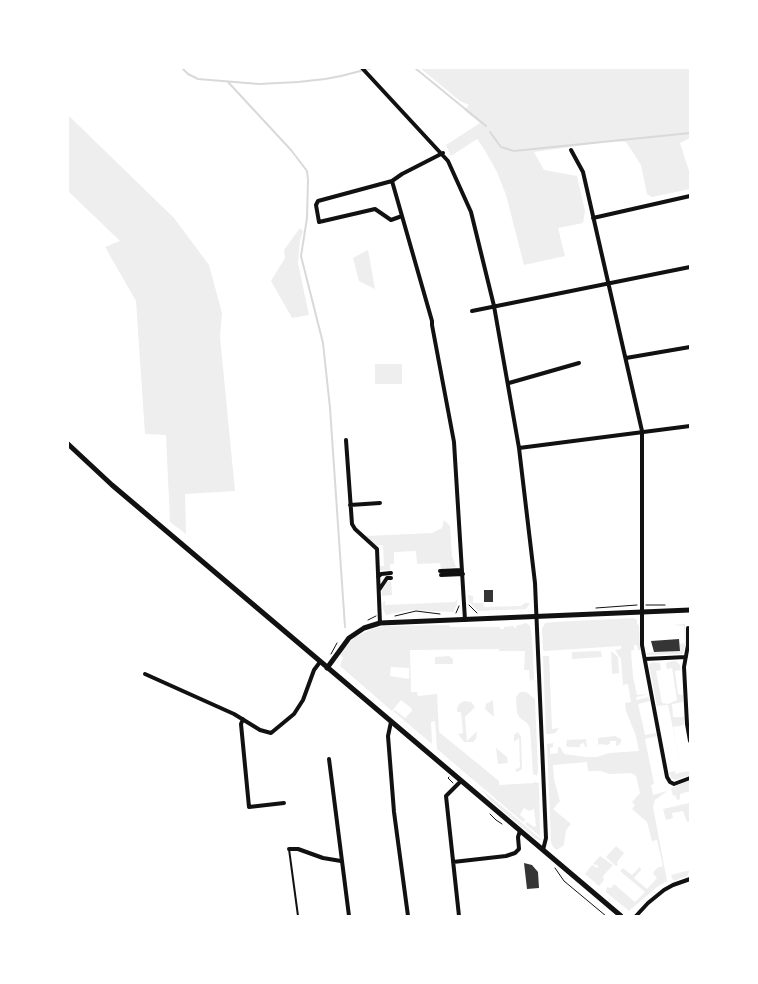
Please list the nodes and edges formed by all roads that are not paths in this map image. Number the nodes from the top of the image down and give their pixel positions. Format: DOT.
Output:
graph roads {
  1 [pos="364,69"];
  2 [pos="571,150"];
  3 [pos="442,153"];
  4 [pos="392,181"];
  5 [pos="690,196"];
  6 [pos="402,216"];
  7 [pos="593,218"];
  8 [pos="690,267"];
  9 [pos="609,284"];
  10 [pos="494,306"];
  11 [pos="472,311"];
  12 [pos="690,347"];
  13 [pos="626,358"];
  14 [pos="579,363"];
  15 [pos="509,383"];
  16 [pos="690,426"];
  17 [pos="642,432"];
  18 [pos="346,440"];
  19 [pos="68,444"];
  20 [pos="519,448"];
  21 [pos="380,503"];
  22 [pos="350,505"];
  23 [pos="462,572"];
  24 [pos="441,573"];
  25 [pos="378,577"];
  26 [pos="379,590"];
  27 [pos="690,610"];
  28 [pos="642,612"];
  29 [pos="536,617"];
  30 [pos="465,620"];
  31 [pos="380,623"];
  32 [pos="688,628"];
  33 [pos="686,657"];
  34 [pos="645,659"];
  35 [pos="320,662"];
  36 [pos="327,668"];
  37 [pos="145,674"];
  38 [pos="243,719"];
  39 [pos="392,722"];
  40 [pos="689,724"];
  41 [pos="690,741"];
  42 [pos="329,759"];
  43 [pos="690,778"];
  44 [pos="461,781"];
  45 [pos="284,803"];
  46 [pos="520,831"];
  47 [pos="289,849"];
  48 [pos="543,850"];
  49 [pos="341,861"];
  50 [pos="453,862"];
  51 [pos="690,879"];
  52 [pos="298,916"];
  53 [pos="349,916"];
  54 [pos="408,916"];
  55 [pos="459,916"];
  56 [pos="621,916"];
  57 [pos="636,916"];
  1 -- 3 [label="street"];
  2 -- 7 [label="street"];
  3 -- 4 [label="street"];
  3 -- 10 [label="street"];
  4 -- 6 [label="street"];
  4 -- 6 [label="street"];
  5 -- 7 [label="street"];
  6 -- 23 [label="street"];
  7 -- 9 [label="street"];
  8 -- 9 [label="street"];
  9 -- 10 [label="street"];
  9 -- 13 [label="street"];
  10 -- 11 [label="street"];
  10 -- 15 [label="street"];
  12 -- 13 [label="street"];
  13 -- 17 [label="street"];
  14 -- 15 [label="street"];
  15 -- 20 [label="street"];
  16 -- 17 [label="street"];
  17 -- 20 [label="street"];
  17 -- 28 [label="street"];
  18 -- 22 [label="street"];
  19 -- 35 [label="street"];
  20 -- 29 [label="street"];
  21 -- 22 [label="street"];
  22 -- 25 [label="street"];
  23 -- 24 [label="street"];
  23 -- 30 [label="street"];
  25 -- 26 [label="street"];
  25 -- 26 [label="street"];
  26 -- 31 [label="street"];
  27 -- 28 [label="street"];
  28 -- 29 [label="street"];
  28 -- 34 [label="street"];
  29 -- 30 [label="street"];
  29 -- 48 [label="street"];
  30 -- 31 [label="street"];
  31 -- 36 [label="street"];
  32 -- 33 [label="street"];
  33 -- 34 [label="street"];
  33 -- 40 [label="street"];
  34 -- 43 [label="street"];
  35 -- 36 [label="street"];
  35 -- 38 [label="street"];
  36 -- 39 [label="street"];
  37 -- 38 [label="street"];
  38 -- 45 [label="street"];
  39 -- 44 [label="street"];
  39 -- 54 [label="street"];
  40 -- 41 [label="street"];
  42 -- 49 [label="street"];
  44 -- 46 [label="street"];
  44 -- 50 [label="street"];
  46 -- 48 [label="street"];
  46 -- 50 [label="street"];
  47 -- 49 [label="street"];
  47 -- 52 [label="lane"];
  48 -- 56 [label="street"];
  49 -- 53 [label="street"];
  50 -- 55 [label="street"];
  51 -- 57 [label="street"];
}
